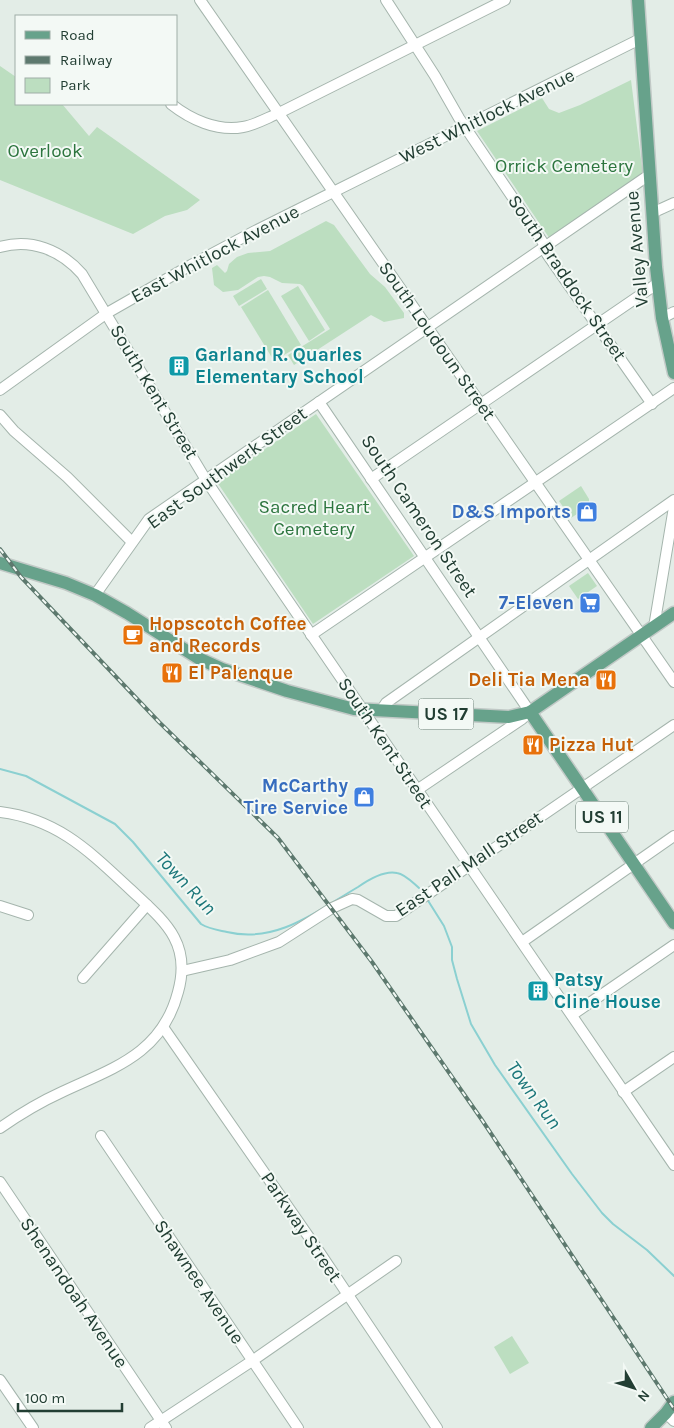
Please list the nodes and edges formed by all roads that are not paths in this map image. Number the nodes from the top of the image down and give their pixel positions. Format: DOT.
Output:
graph roads {
  1 [pos="200,0"];
  2 [pos="386,0"];
  3 [pos="505,0"];
  4 [pos="638,0"];
  5 [pos="640,39"];
  6 [pos="415,44"];
  7 [pos="173,105"];
  8 [pos="279,113"];
  9 [pos="465,127"];
  10 [pos="649,175"];
  11 [pos="334,192"];
  12 [pos="674,203"];
  13 [pos="652,213"];
  14 [pos="0,247"];
  15 [pos="546,247"];
  16 [pos="658,283"];
  17 [pos="674,312"];
  18 [pos="107,314"];
  19 [pos="662,318"];
  20 [pos="597,324"];
  21 [pos="429,328"];
  22 [pos="674,373"];
  23 [pos="674,388"];
  24 [pos="0,390"];
  25 [pos="319,402"];
  26 [pos="481,404"];
  27 [pos="652,404"];
  28 [pos="0,416"];
  29 [pos="371,479"];
  30 [pos="206,480"];
  31 [pos="536,483"];
  32 [pos="674,500"];
  33 [pos="674,507"];
  34 [pos="132,542"];
  35 [pos="425,558"];
  36 [pos="589,560"];
  37 [pos="0,563"];
  38 [pos="95,595"];
  39 [pos="674,613"];
  40 [pos="654,627"];
  41 [pos="311,635"];
  42 [pos="479,636"];
  43 [pos="642,636"];
  44 [pos="674,682"];
  45 [pos="361,708"];
  46 [pos="382,709"];
  47 [pos="530,712"];
  48 [pos="674,725"];
  49 [pos="582,788"];
  50 [pos="417,790"];
  51 [pos="0,812"];
  52 [pos="674,836"];
  53 [pos="634,864"];
  54 [pos="469,866"];
  55 [pos="147,905"];
  56 [pos="0,906"];
  57 [pos="28,915"];
  58 [pos="674,923"];
  59 [pos="522,942"];
  60 [pos="674,945"];
  61 [pos="182,971"];
  62 [pos="83,978"];
  63 [pos="572,1015"];
  64 [pos="163,1027"];
  65 [pos="674,1057"];
  66 [pos="623,1092"];
  67 [pos="0,1128"];
  68 [pos="101,1136"];
  69 [pos="674,1165"];
  70 [pos="0,1182"];
  71 [pos="396,1261"];
  72 [pos="347,1294"];
  73 [pos="252,1361"];
  74 [pos="0,1380"];
  75 [pos="674,1402"];
  76 [pos="670,1417"];
  77 [pos="163,1424"];
  78 [pos="33,1428"];
  79 [pos="150,1428"];
  80 [pos="298,1428"];
  81 [pos="437,1428"];
  82 [pos="651,1428"];
  1 -- 8 [label="street, South Loudoun Street"];
  2 -- 6 [label="street, South Braddock Street"];
  3 -- 6 [label="street"];
  4 -- 5 [label="main road, Valley Avenue"];
  5 -- 9 [label="street, West Whitlock Avenue"];
  5 -- 10 [label="main road, Valley Avenue"];
  6 -- 8 [label="street"];
  6 -- 9 [label="street, South Braddock Street"];
  7 -- 8 [label="street"];
  8 -- 11 [label="street, South Loudoun Street"];
  9 -- 11 [label="street, West Whitlock Avenue"];
  9 -- 15 [label="street, South Braddock Street"];
  10 -- 13 [label="main road, Valley Avenue"];
  10 -- 15 [label="street, East Southwerk Street"];
  11 -- 18 [label="street, East Whitlock Avenue"];
  11 -- 21 [label="street, South Loudoun Street"];
  12 -- 13 [label="street"];
  13 -- 16 [label="main road, Valley Avenue"];
  14 -- 18 [label="street, South Kent Street"];
  15 -- 20 [label="street, South Braddock Street"];
  15 -- 21 [label="street, East Southwerk Street"];
  16 -- 19 [label="main road, Valley Avenue"];
  16 -- 20 [label="street"];
  17 -- 19 [label="street"];
  18 -- 24 [label="street, East Whitlock Avenue"];
  18 -- 30 [label="street, South Kent Street"];
  19 -- 22 [label="main road, Valley Avenue"];
  20 -- 26 [label="street"];
  20 -- 27 [label="street, South Braddock Street"];
  21 -- 25 [label="street, East Southwerk Street"];
  21 -- 26 [label="street, South Loudoun Street"];
  23 -- 27 [label="street"];
  25 -- 29 [label="street, South Cameron Street"];
  25 -- 30 [label="street, East Southwerk Street"];
  26 -- 29 [label="street"];
  26 -- 31 [label="street, South Loudoun Street"];
  27 -- 31 [label="street"];
  28 -- 34 [label="street"];
  29 -- 35 [label="street, South Cameron Street"];
  30 -- 34 [label="street, East Southwerk Street"];
  30 -- 41 [label="street, South Kent Street"];
  31 -- 35 [label="street"];
  31 -- 36 [label="street, South Loudoun Street"];
  32 -- 36 [label="street"];
  33 -- 40 [label="street"];
  34 -- 38 [label="street, East Southwerk Street"];
  35 -- 41 [label="street"];
  35 -- 42 [label="street, South Cameron Street"];
  36 -- 42 [label="street"];
  36 -- 43 [label="street, South Loudoun Street"];
  37 -- 38 [label="main road, US 17"];
  38 -- 45 [label="main road, US 17"];
  39 -- 40 [label="main road"];
  40 -- 43 [label="main road"];
  41 -- 45 [label="street, South Kent Street"];
  42 -- 46 [label="street"];
  42 -- 47 [label="street, South Cameron Street"];
  43 -- 44 [label="street, South Loudoun Street"];
  43 -- 47 [label="main road"];
  45 -- 46 [label="main road, US 17"];
  45 -- 50 [label="street, South Kent Street"];
  46 -- 47 [label="main road, US 17"];
  47 -- 49 [label="main road, South Cameron Street / US 11"];
  47 -- 50 [label="street"];
  48 -- 49 [label="street, East Pall Mall Street"];
  49 -- 53 [label="main road, South Cameron Street / US 11"];
  49 -- 54 [label="street, East Pall Mall Street"];
  50 -- 54 [label="street, South Kent Street"];
  51 -- 55 [label="street"];
  52 -- 53 [label="street"];
  53 -- 58 [label="main road, South Cameron Street / US 11"];
  53 -- 59 [label="street"];
  54 -- 59 [label="street, South Kent Street"];
  54 -- 61 [label="street, East Pall Mall Street"];
  55 -- 61 [label="street"];
  55 -- 62 [label="street"];
  56 -- 57 [label="street"];
  59 -- 63 [label="street, South Kent Street"];
  60 -- 63 [label="street"];
  61 -- 64 [label="street"];
  63 -- 66 [label="street, South Kent Street"];
  64 -- 67 [label="street"];
  64 -- 72 [label="street, Parkway Street"];
  65 -- 66 [label="street"];
  66 -- 69 [label="street, South Kent Street"];
  68 -- 73 [label="street, Shawnee Avenue"];
  70 -- 77 [label="street, Shenandoah Avenue"];
  71 -- 72 [label="street"];
  72 -- 73 [label="street"];
  72 -- 81 [label="street, Parkway Street"];
  73 -- 77 [label="street"];
  73 -- 80 [label="street, Shawnee Avenue"];
  74 -- 78 [label="street"];
  75 -- 76 [label="main road"];
  76 -- 82 [label="main road"];
  77 -- 79 [label="street"];
}
